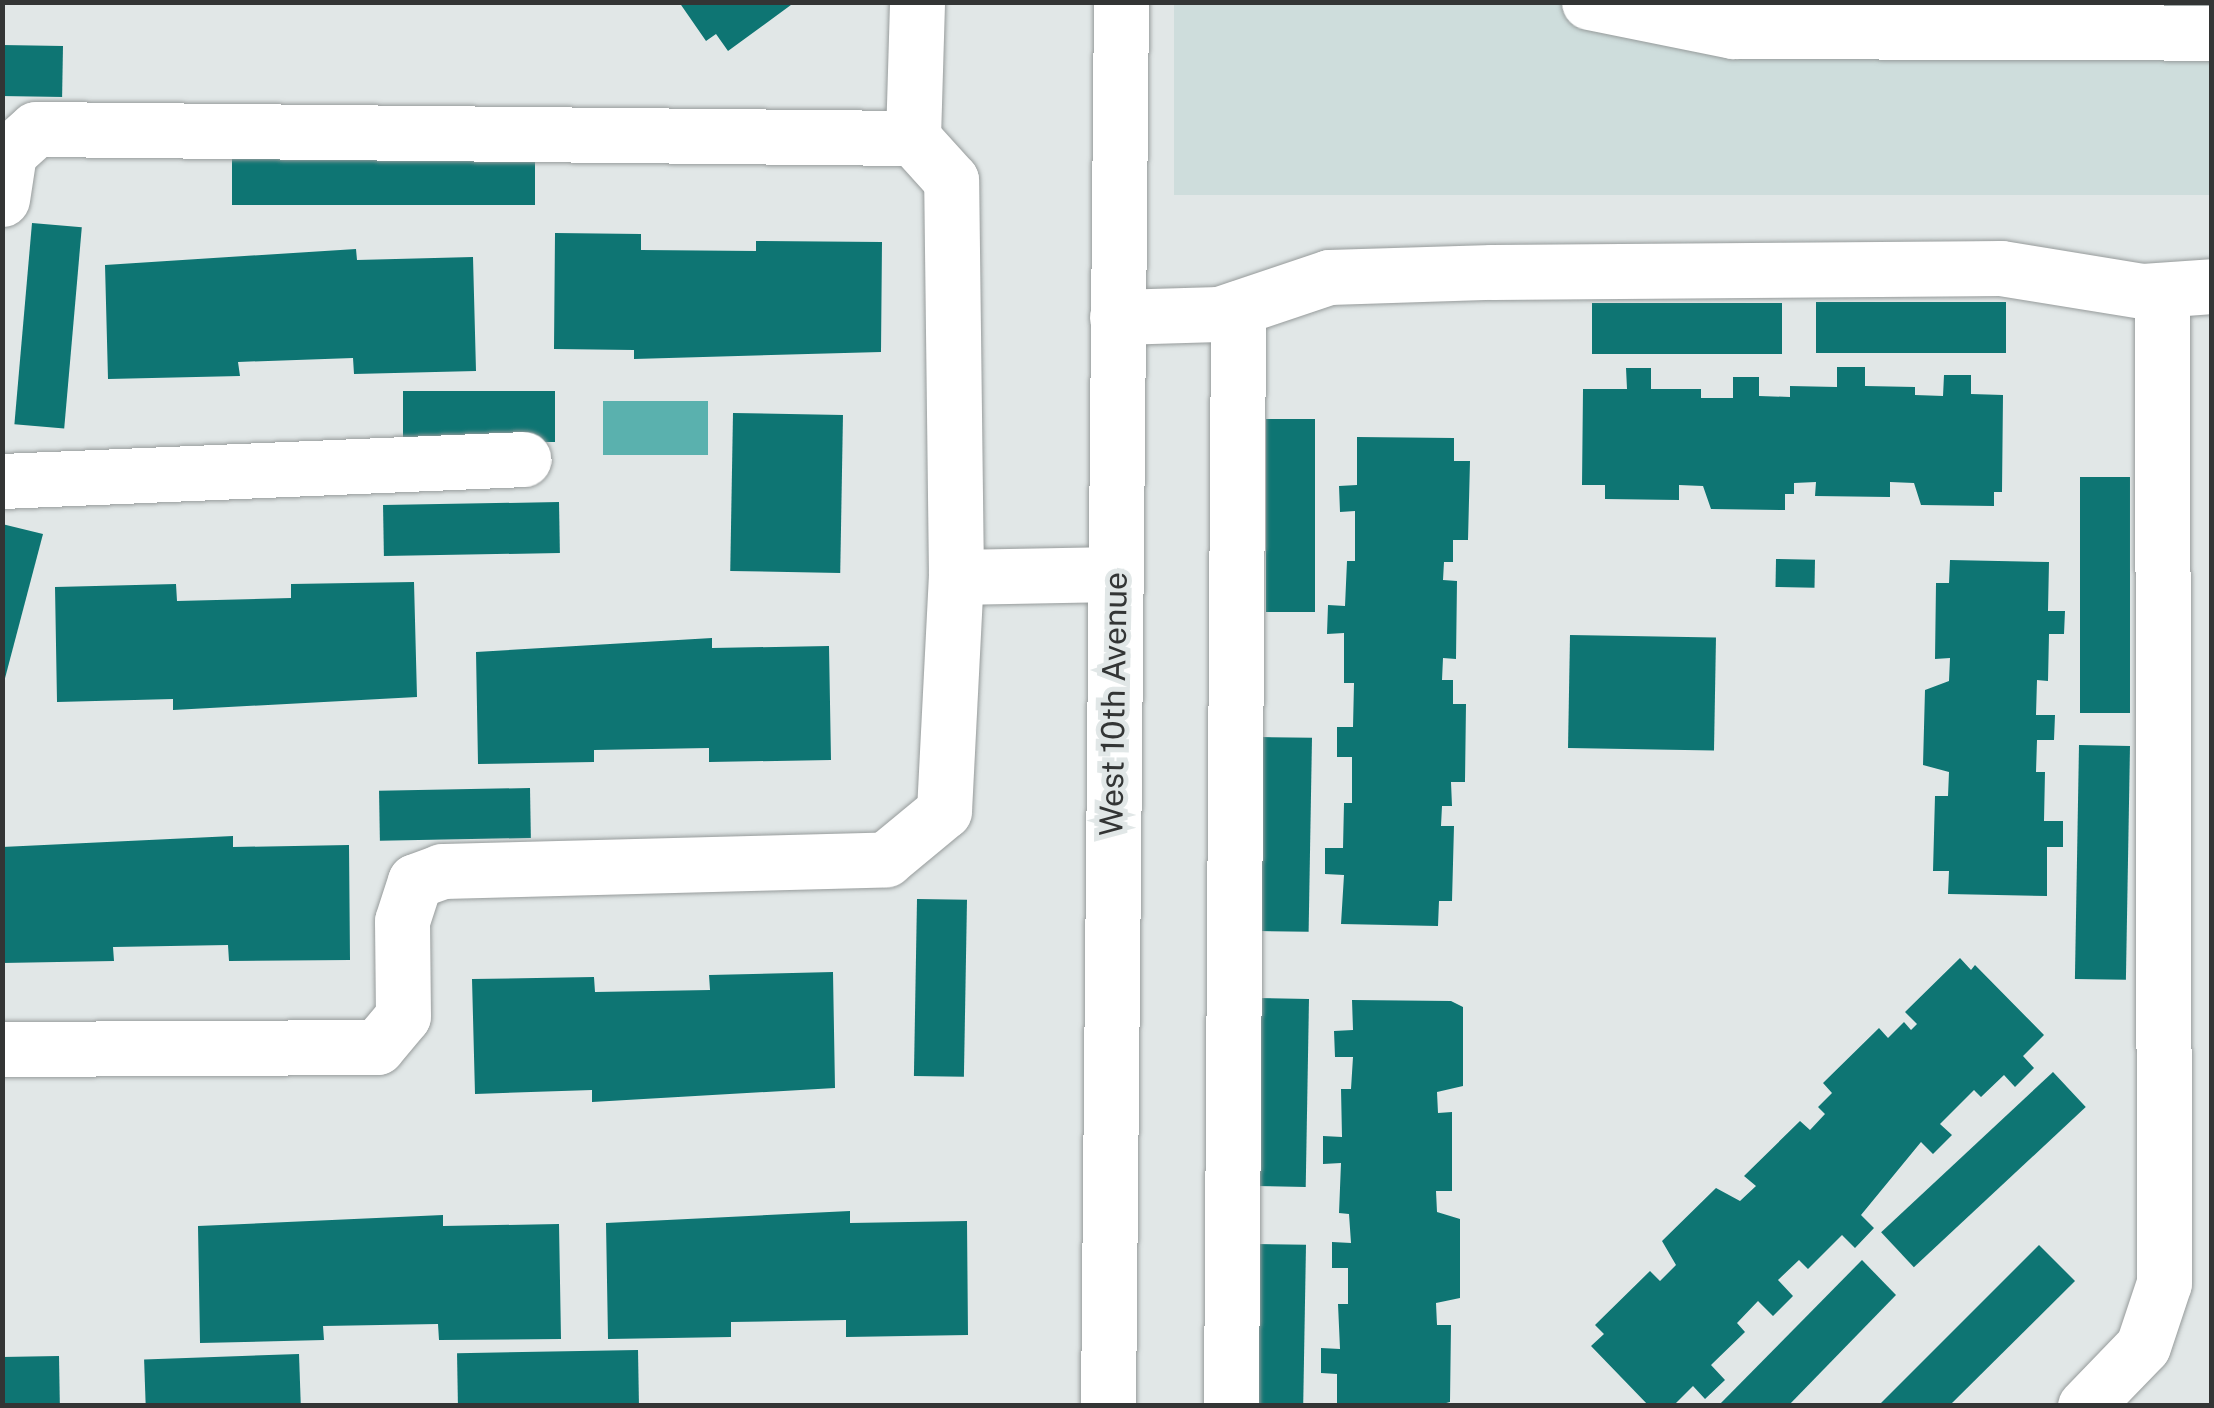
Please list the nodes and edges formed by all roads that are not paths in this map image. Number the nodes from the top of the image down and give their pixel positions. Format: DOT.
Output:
graph roads {
  1 [pos="917,2"];
  2 [pos="1121,2"];
  3 [pos="1589,2"];
  4 [pos="2212,32"];
  5 [pos="913,138"];
  6 [pos="2,199"];
  7 [pos="2187,288"];
  8 [pos="1238,308"];
  9 [pos="1118,318"];
  10 [pos="524,460"];
  11 [pos="2,481"];
  12 [pos="1116,574"];
  13 [pos="956,576"];
  14 [pos="2,1049"];
  15 [pos="1108,1406"];
  16 [pos="1231,1406"];
  17 [pos="2086,1406"];
  1 -- 5 [label="main road"];
  2 -- 9 [label="main road, West 10th Avenue"];
  3 -- 4 [label="main road"];
  5 -- 6 [label="main road"];
  5 -- 13 [label="main road"];
  7 -- 8 [label="main road"];
  7 -- 17 [label="main road"];
  8 -- 9 [label="main road"];
  8 -- 16 [label="main road"];
  9 -- 12 [label="main road, West 10th Avenue"];
  10 -- 11 [label="main road"];
  12 -- 13 [label="main road"];
  12 -- 15 [label="main road, West 10th Avenue"];
  13 -- 14 [label="main road"];
}
